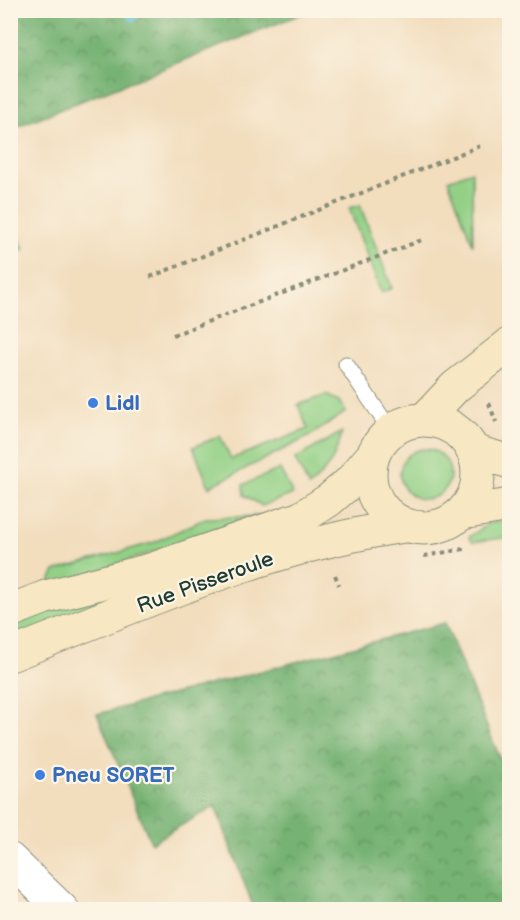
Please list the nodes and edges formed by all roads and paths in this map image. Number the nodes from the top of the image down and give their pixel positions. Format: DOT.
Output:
graph roads {
  1 [pos="480,146"];
  2 [pos="422,240"];
  3 [pos="150,277"];
  4 [pos="173,335"];
  5 [pos="510,344"];
  6 [pos="346,364"];
  7 [pos="488,401"];
  8 [pos="425,419"];
  9 [pos="499,429"];
  10 [pos="382,443"];
  11 [pos="473,450"];
  12 [pos="510,462"];
  13 [pos="510,505"];
  14 [pos="462,513"];
  15 [pos="405,526"];
  16 [pos="466,549"];
  17 [pos="422,557"];
  18 [pos="335,574"];
  19 [pos="325,577"];
  20 [pos="10,611"];
  21 [pos="10,655"];
  22 [pos="10,859"];
  23 [pos="63,909"];
  1 -- 3 [label="path"];
  2 -- 4 [label="path"];
  5 -- 8 [label="main road"];
  6 -- 10 [label="lane"];
  7 -- 9 [label="path"];
  8 -- 10 [label="main road"];
  8 -- 11 [label="main road"];
  10 -- 15 [label="main road"];
  10 -- 20 [label="main road, Rue Pisseroule"];
  11 -- 12 [label="main road"];
  11 -- 14 [label="main road"];
  13 -- 14 [label="main road"];
  14 -- 15 [label="main road"];
  15 -- 21 [label="main road, Rue Pisseroule"];
  16 -- 17 [label="path"];
  18 -- 19 [label="path"];
  22 -- 23 [label="street"];
}
